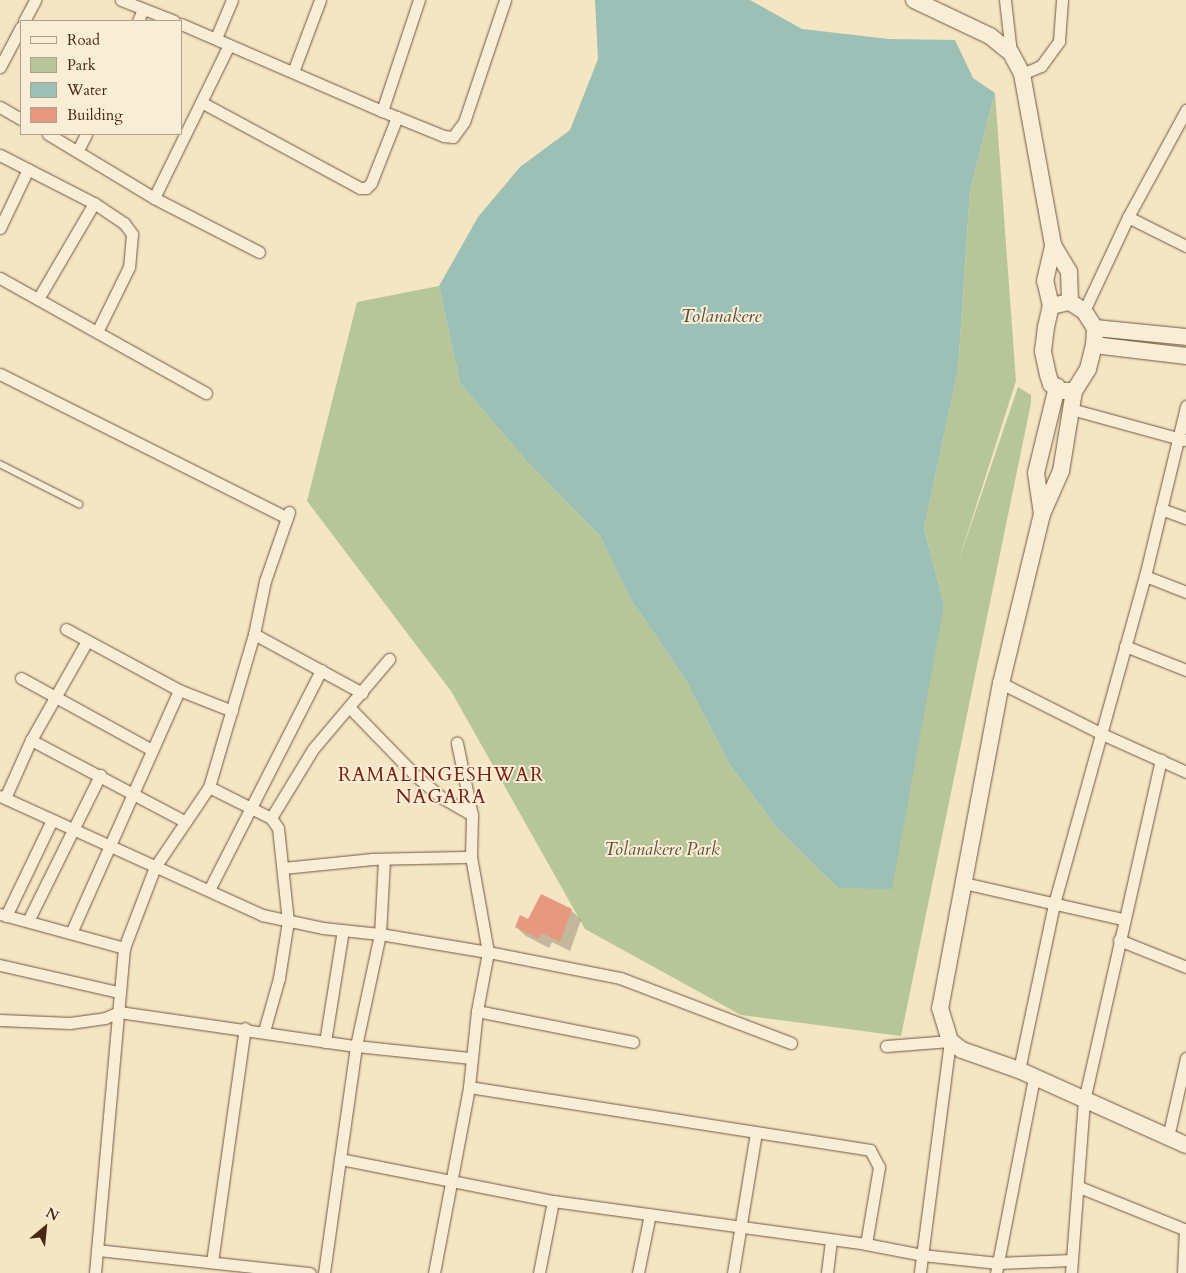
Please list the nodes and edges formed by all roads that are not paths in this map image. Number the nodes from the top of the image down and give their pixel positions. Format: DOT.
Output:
graph roads {
  1 [pos="35,0"];
  2 [pos="121,0"];
  3 [pos="232,0"];
  4 [pos="320,0"];
  5 [pos="419,0"];
  6 [pos="914,0"];
  7 [pos="1005,0"];
  8 [pos="1062,0"];
  9 [pos="501,1"];
  10 [pos="143,9"];
  11 [pos="25,20"];
  12 [pos="138,20"];
  13 [pos="171,20"];
  14 [pos="182,24"];
  15 [pos="20,29"];
  16 [pos="216,38"];
  17 [pos="228,44"];
  18 [pos="1011,53"];
  19 [pos="0,67"];
  20 [pos="293,72"];
  21 [pos="1022,74"];
  22 [pos="201,102"];
  23 [pos="0,107"];
  24 [pos="1186,110"];
  25 [pos="382,111"];
  26 [pos="397,117"];
  27 [pos="20,118"];
  28 [pos="1182,127"];
  29 [pos="50,135"];
  30 [pos="86,135"];
  31 [pos="78,150"];
  32 [pos="0,155"];
  33 [pos="28,169"];
  34 [pos="154,198"];
  35 [pos="94,203"];
  36 [pos="1128,217"];
  37 [pos="0,228"];
  38 [pos="1053,245"];
  39 [pos="1186,246"];
  40 [pos="259,252"];
  41 [pos="0,278"];
  42 [pos="38,299"];
  43 [pos="1051,306"];
  44 [pos="1077,307"];
  45 [pos="97,332"];
  46 [pos="1094,337"];
  47 [pos="1186,337"];
  48 [pos="1186,356"];
  49 [pos="0,374"];
  50 [pos="1056,387"];
  51 [pos="1074,391"];
  52 [pos="206,393"];
  53 [pos="1186,406"];
  54 [pos="1071,409"];
  55 [pos="1182,439"];
  56 [pos="0,464"];
  57 [pos="79,504"];
  58 [pos="1161,509"];
  59 [pos="1042,514"];
  60 [pos="1186,518"];
  61 [pos="1145,576"];
  62 [pos="1186,592"];
  63 [pos="66,628"];
  64 [pos="254,634"];
  65 [pos="87,640"];
  66 [pos="1125,646"];
  67 [pos="389,658"];
  68 [pos="322,670"];
  69 [pos="1186,670"];
  70 [pos="21,678"];
  71 [pos="1001,682"];
  72 [pos="179,690"];
  73 [pos="362,693"];
  74 [pos="55,698"];
  75 [pos="349,707"];
  76 [pos="232,711"];
  77 [pos="1102,734"];
  78 [pos="32,740"];
  79 [pos="457,743"];
  80 [pos="152,750"];
  81 [pos="1161,760"];
  82 [pos="1186,772"];
  83 [pos="100,775"];
  84 [pos="209,786"];
  85 [pos="133,792"];
  86 [pos="2,797"];
  87 [pos="253,808"];
  88 [pos="472,816"];
  89 [pos="271,818"];
  90 [pos="52,820"];
  91 [pos="186,822"];
  92 [pos="73,829"];
  93 [pos="108,846"];
  94 [pos="471,857"];
  95 [pos="384,859"];
  96 [pos="154,867"];
  97 [pos="283,868"];
  98 [pos="964,883"];
  99 [pos="208,890"];
  100 [pos="1054,904"];
  101 [pos="3,915"];
  102 [pos="1123,919"];
  103 [pos="28,921"];
  104 [pos="288,921"];
  105 [pos="342,930"];
  106 [pos="71,933"];
  107 [pos="380,934"];
  108 [pos="1119,940"];
  109 [pos="124,948"];
  110 [pos="488,952"];
  111 [pos="0,966"];
  112 [pos="1186,967"];
  113 [pos="118,992"];
  114 [pos="477,1011"];
  115 [pos="119,1012"];
  116 [pos="0,1020"];
  117 [pos="245,1028"];
  118 [pos="264,1032"];
  119 [pos="950,1041"];
  120 [pos="325,1042"];
  121 [pos="633,1042"];
  122 [pos="791,1043"];
  123 [pos="356,1046"];
  124 [pos="886,1046"];
  125 [pos="471,1058"];
  126 [pos="1186,1058"];
  127 [pos="1019,1070"];
  128 [pos="1034,1077"];
  129 [pos="469,1087"];
  130 [pos="1084,1101"];
  131 [pos="756,1133"];
  132 [pos="1168,1137"];
  133 [pos="1186,1145"];
  134 [pos="340,1159"];
  135 [pos="450,1178"];
  136 [pos="1079,1187"];
  137 [pos="553,1201"];
  138 [pos="650,1214"];
  139 [pos="739,1225"];
  140 [pos="1185,1230"];
  141 [pos="832,1240"];
  142 [pos="866,1244"];
  143 [pos="97,1250"];
  144 [pos="922,1255"];
  145 [pos="1071,1260"];
  146 [pos="212,1262"];
  147 [pos="997,1268"];
  148 [pos="95,1273"];
  149 [pos="310,1273"];
  150 [pos="324,1273"];
  151 [pos="434,1273"];
  152 [pos="539,1273"];
  153 [pos="638,1273"];
  154 [pos="733,1273"];
  155 [pos="827,1273"];
  156 [pos="920,1273"];
  157 [pos="1071,1273"];
  158 [pos="1183,1273"];
  1 -- 11 [label="street"];
  2 -- 10 [label="street"];
  3 -- 16 [label="street"];
  4 -- 20 [label="street"];
  5 -- 25 [label="street"];
  6 -- 18 [label="street"];
  7 -- 18 [label="street"];
  8 -- 21 [label="street"];
  9 -- 26 [label="street"];
  10 -- 12 [label="street"];
  10 -- 13 [label="street"];
  14 -- 16 [label="street"];
  15 -- 19 [label="street"];
  16 -- 17 [label="street"];
  17 -- 20 [label="street"];
  17 -- 22 [label="street"];
  18 -- 21 [label="street"];
  20 -- 25 [label="street"];
  21 -- 38 [label="street"];
  22 -- 26 [label="street"];
  22 -- 34 [label="street"];
  23 -- 27 [label="street"];
  24 -- 28 [label="street"];
  25 -- 26 [label="street"];
  28 -- 36 [label="street"];
  29 -- 31 [label="street"];
  30 -- 31 [label="street"];
  31 -- 34 [label="street"];
  32 -- 33 [label="street"];
  33 -- 35 [label="street"];
  33 -- 37 [label="street"];
  34 -- 40 [label="street"];
  35 -- 42 [label="street"];
  35 -- 45 [label="street"];
  36 -- 39 [label="street"];
  36 -- 44 [label="street"];
  38 -- 43 [label="street"];
  38 -- 44 [label="street"];
  41 -- 42 [label="street"];
  42 -- 45 [label="street"];
  43 -- 44 [label="street"];
  43 -- 50 [label="street"];
  44 -- 46 [label="street"];
  45 -- 52 [label="street"];
  46 -- 47 [label="street"];
  46 -- 48 [label="street"];
  46 -- 51 [label="street"];
  49 -- 64 [label="street"];
  50 -- 51 [label="street"];
  50 -- 59 [label="street"];
  51 -- 54 [label="street"];
  53 -- 55 [label="street"];
  54 -- 55 [label="street"];
  54 -- 59 [label="street"];
  55 -- 58 [label="street"];
  56 -- 57 [label="lane"];
  58 -- 60 [label="street"];
  58 -- 61 [label="street"];
  59 -- 71 [label="street"];
  61 -- 62 [label="street"];
  61 -- 66 [label="street"];
  63 -- 65 [label="street"];
  64 -- 68 [label="street"];
  64 -- 76 [label="street"];
  65 -- 72 [label="street"];
  65 -- 74 [label="street"];
  66 -- 69 [label="street"];
  66 -- 77 [label="street"];
  67 -- 73 [label="street"];
  68 -- 73 [label="street"];
  68 -- 87 [label="street"];
  70 -- 74 [label="street"];
  71 -- 77 [label="street"];
  71 -- 98 [label="street"];
  72 -- 76 [label="street"];
  72 -- 80 [label="street"];
  73 -- 75 [label="street"];
  74 -- 78 [label="street"];
  74 -- 80 [label="street"];
  75 -- 88 [label="street"];
  75 -- 89 [label="street"];
  76 -- 84 [label="street"];
  77 -- 81 [label="street"];
  77 -- 100 [label="street"];
  78 -- 83 [label="street"];
  78 -- 86 [label="street"];
  79 -- 88 [label="street"];
  80 -- 85 [label="street"];
  81 -- 82 [label="street"];
  81 -- 102 [label="street"];
  83 -- 85 [label="street"];
  83 -- 92 [label="street"];
  84 -- 87 [label="street"];
  84 -- 91 [label="street"];
  85 -- 91 [label="street"];
  85 -- 93 [label="street"];
  86 -- 90 [label="street"];
  87 -- 89 [label="street"];
  87 -- 99 [label="street"];
  88 -- 94 [label="street"];
  89 -- 97 [label="street"];
  90 -- 92 [label="street"];
  90 -- 101 [label="street"];
  91 -- 96 [label="street"];
  92 -- 93 [label="street"];
  92 -- 103 [label="street"];
  93 -- 96 [label="street"];
  93 -- 106 [label="street"];
  94 -- 95 [label="street"];
  94 -- 110 [label="street"];
  95 -- 97 [label="street"];
  95 -- 107 [label="street"];
  96 -- 99 [label="street"];
  96 -- 109 [label="street"];
  97 -- 104 [label="street"];
  98 -- 100 [label="street"];
  98 -- 119 [label="street"];
  99 -- 104 [label="street"];
  100 -- 102 [label="street"];
  100 -- 127 [label="street"];
  101 -- 103 [label="street"];
  102 -- 108 [label="street"];
  103 -- 106 [label="street"];
  104 -- 105 [label="street"];
  104 -- 118 [label="street"];
  105 -- 107 [label="street"];
  105 -- 120 [label="street"];
  106 -- 109 [label="street"];
  107 -- 110 [label="street"];
  107 -- 123 [label="street"];
  108 -- 112 [label="street"];
  108 -- 130 [label="street"];
  109 -- 113 [label="street"];
  110 -- 114 [label="street"];
  110 -- 122 [label="street"];
  111 -- 113 [label="street"];
  113 -- 115 [label="street"];
  114 -- 121 [label="street"];
  114 -- 125 [label="street"];
  115 -- 116 [label="street"];
  115 -- 117 [label="street"];
  115 -- 143 [label="street"];
  117 -- 118 [label="street"];
  117 -- 146 [label="street"];
  118 -- 120 [label="street"];
  119 -- 124 [label="street"];
  119 -- 127 [label="street"];
  119 -- 144 [label="street"];
  120 -- 123 [label="street"];
  123 -- 125 [label="street"];
  123 -- 134 [label="street"];
  125 -- 129 [label="street"];
  126 -- 132 [label="street"];
  127 -- 128 [label="street"];
  128 -- 130 [label="street"];
  128 -- 147 [label="street"];
  129 -- 131 [label="street"];
  129 -- 135 [label="street"];
  130 -- 132 [label="street"];
  130 -- 136 [label="street"];
  131 -- 139 [label="street"];
  131 -- 142 [label="street"];
  132 -- 133 [label="street"];
  134 -- 135 [label="street"];
  134 -- 150 [label="street"];
  135 -- 137 [label="street"];
  135 -- 151 [label="street"];
  136 -- 140 [label="street"];
  136 -- 145 [label="street"];
  137 -- 138 [label="street"];
  137 -- 152 [label="street"];
  138 -- 139 [label="street"];
  138 -- 153 [label="street"];
  139 -- 141 [label="street"];
  139 -- 154 [label="street"];
  140 -- 158 [label="street"];
  141 -- 142 [label="street"];
  141 -- 155 [label="street"];
  142 -- 144 [label="street"];
  143 -- 146 [label="street"];
  143 -- 148 [label="street"];
  144 -- 147 [label="street"];
  144 -- 156 [label="street"];
  145 -- 147 [label="street"];
  145 -- 157 [label="street"];
  146 -- 149 [label="street"];
}
